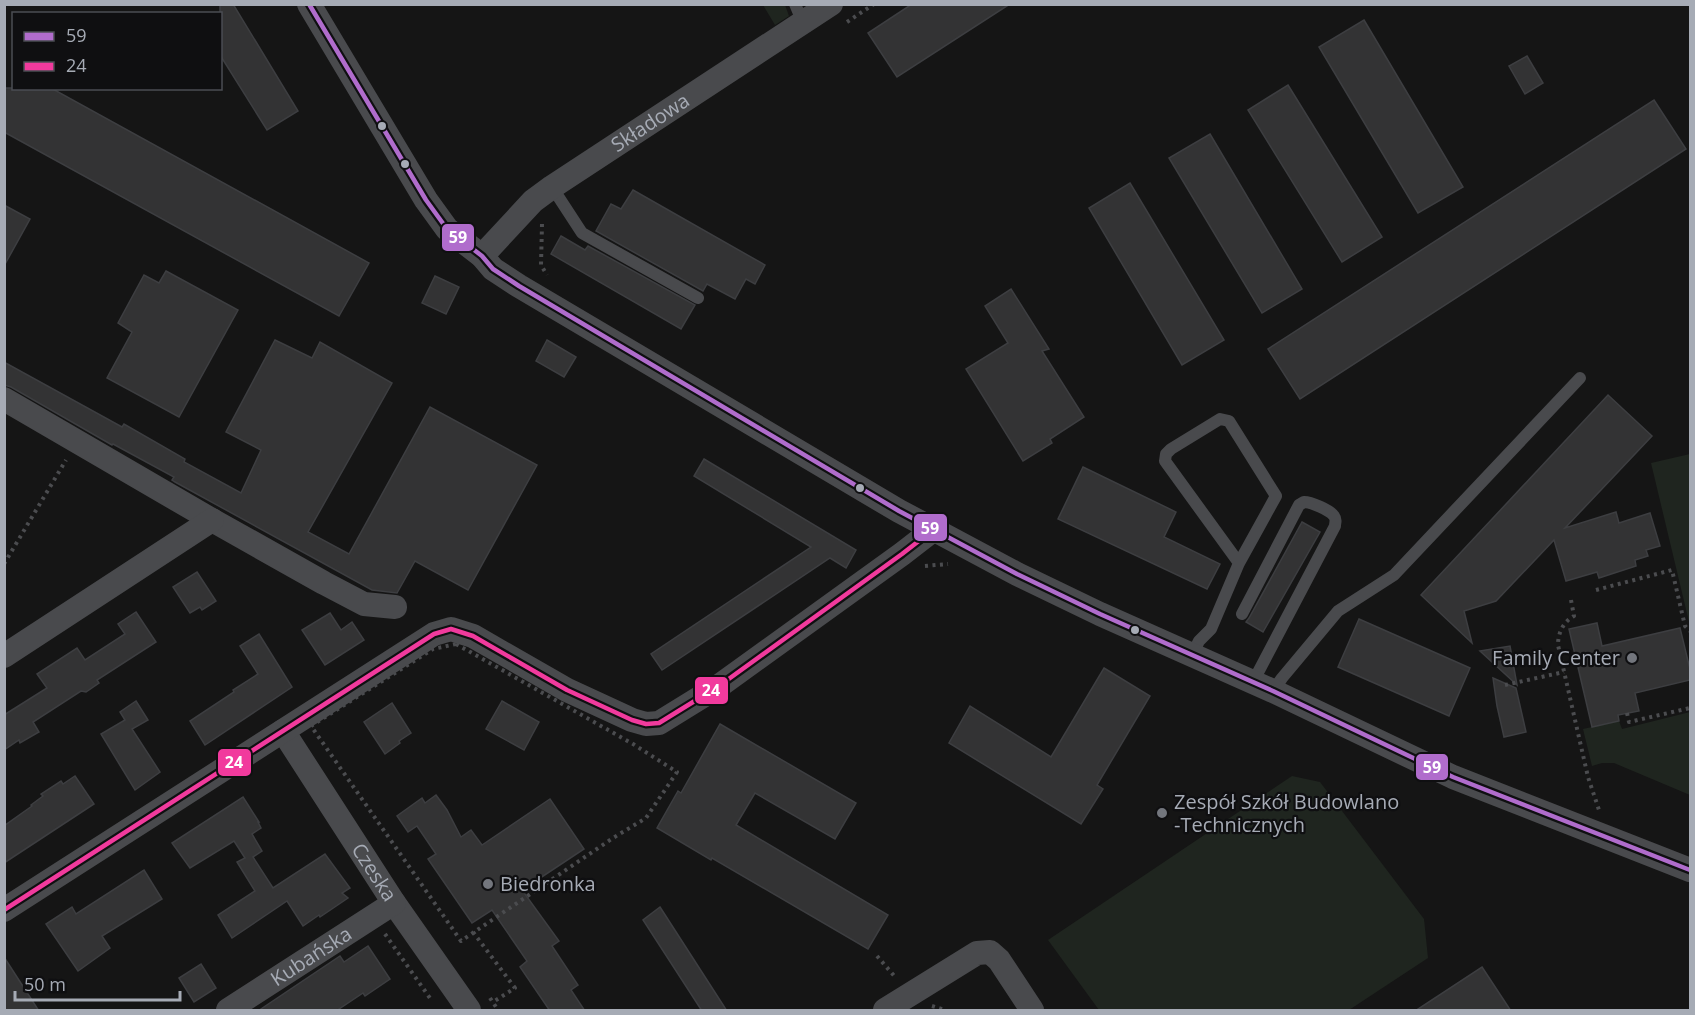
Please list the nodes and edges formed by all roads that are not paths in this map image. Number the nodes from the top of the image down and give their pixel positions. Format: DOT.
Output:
graph roads {
  1 [pos="309,4"];
  2 [pos="831,4"];
  3 [pos="799,14"];
  4 [pos="552,187"];
  5 [pos="482,256"];
  6 [pos="698,298"];
  7 [pos="1580,378"];
  8 [pos="4,399"];
  9 [pos="212,520"];
  10 [pos="933,530"];
  11 [pos="1239,563"];
  12 [pos="395,607"];
  13 [pos="1242,614"];
  14 [pos="1192,655"];
  15 [pos="4,656"];
  16 [pos="1263,687"];
  17 [pos="274,737"];
  18 [pos="1690,870"];
  19 [pos="394,903"];
  20 [pos="4,910"];
  21 [pos="228,1011"];
  22 [pos="469,1011"];
  23 [pos="885,1011"];
  24 [pos="1032,1011"];
  1 -- 5 [label="street"];
  2 -- 3 [label="street, Składowa"];
  3 -- 4 [label="street, Składowa"];
  4 -- 5 [label="street, Składowa"];
  4 -- 6 [label="lane"];
  5 -- 10 [label="street"];
  7 -- 16 [label="lane"];
  8 -- 9 [label="street"];
  9 -- 12 [label="street"];
  9 -- 15 [label="street"];
  10 -- 14 [label="street"];
  10 -- 17 [label="street"];
  11 -- 11 [label="lane"];
  11 -- 14 [label="lane"];
  13 -- 16 [label="lane"];
  14 -- 16 [label="street"];
  16 -- 18 [label="street"];
  17 -- 19 [label="street, Czeska"];
  17 -- 20 [label="street"];
  19 -- 21 [label="street, Kubańska"];
  19 -- 22 [label="street, Czeska"];
  23 -- 24 [label="street"];
}
